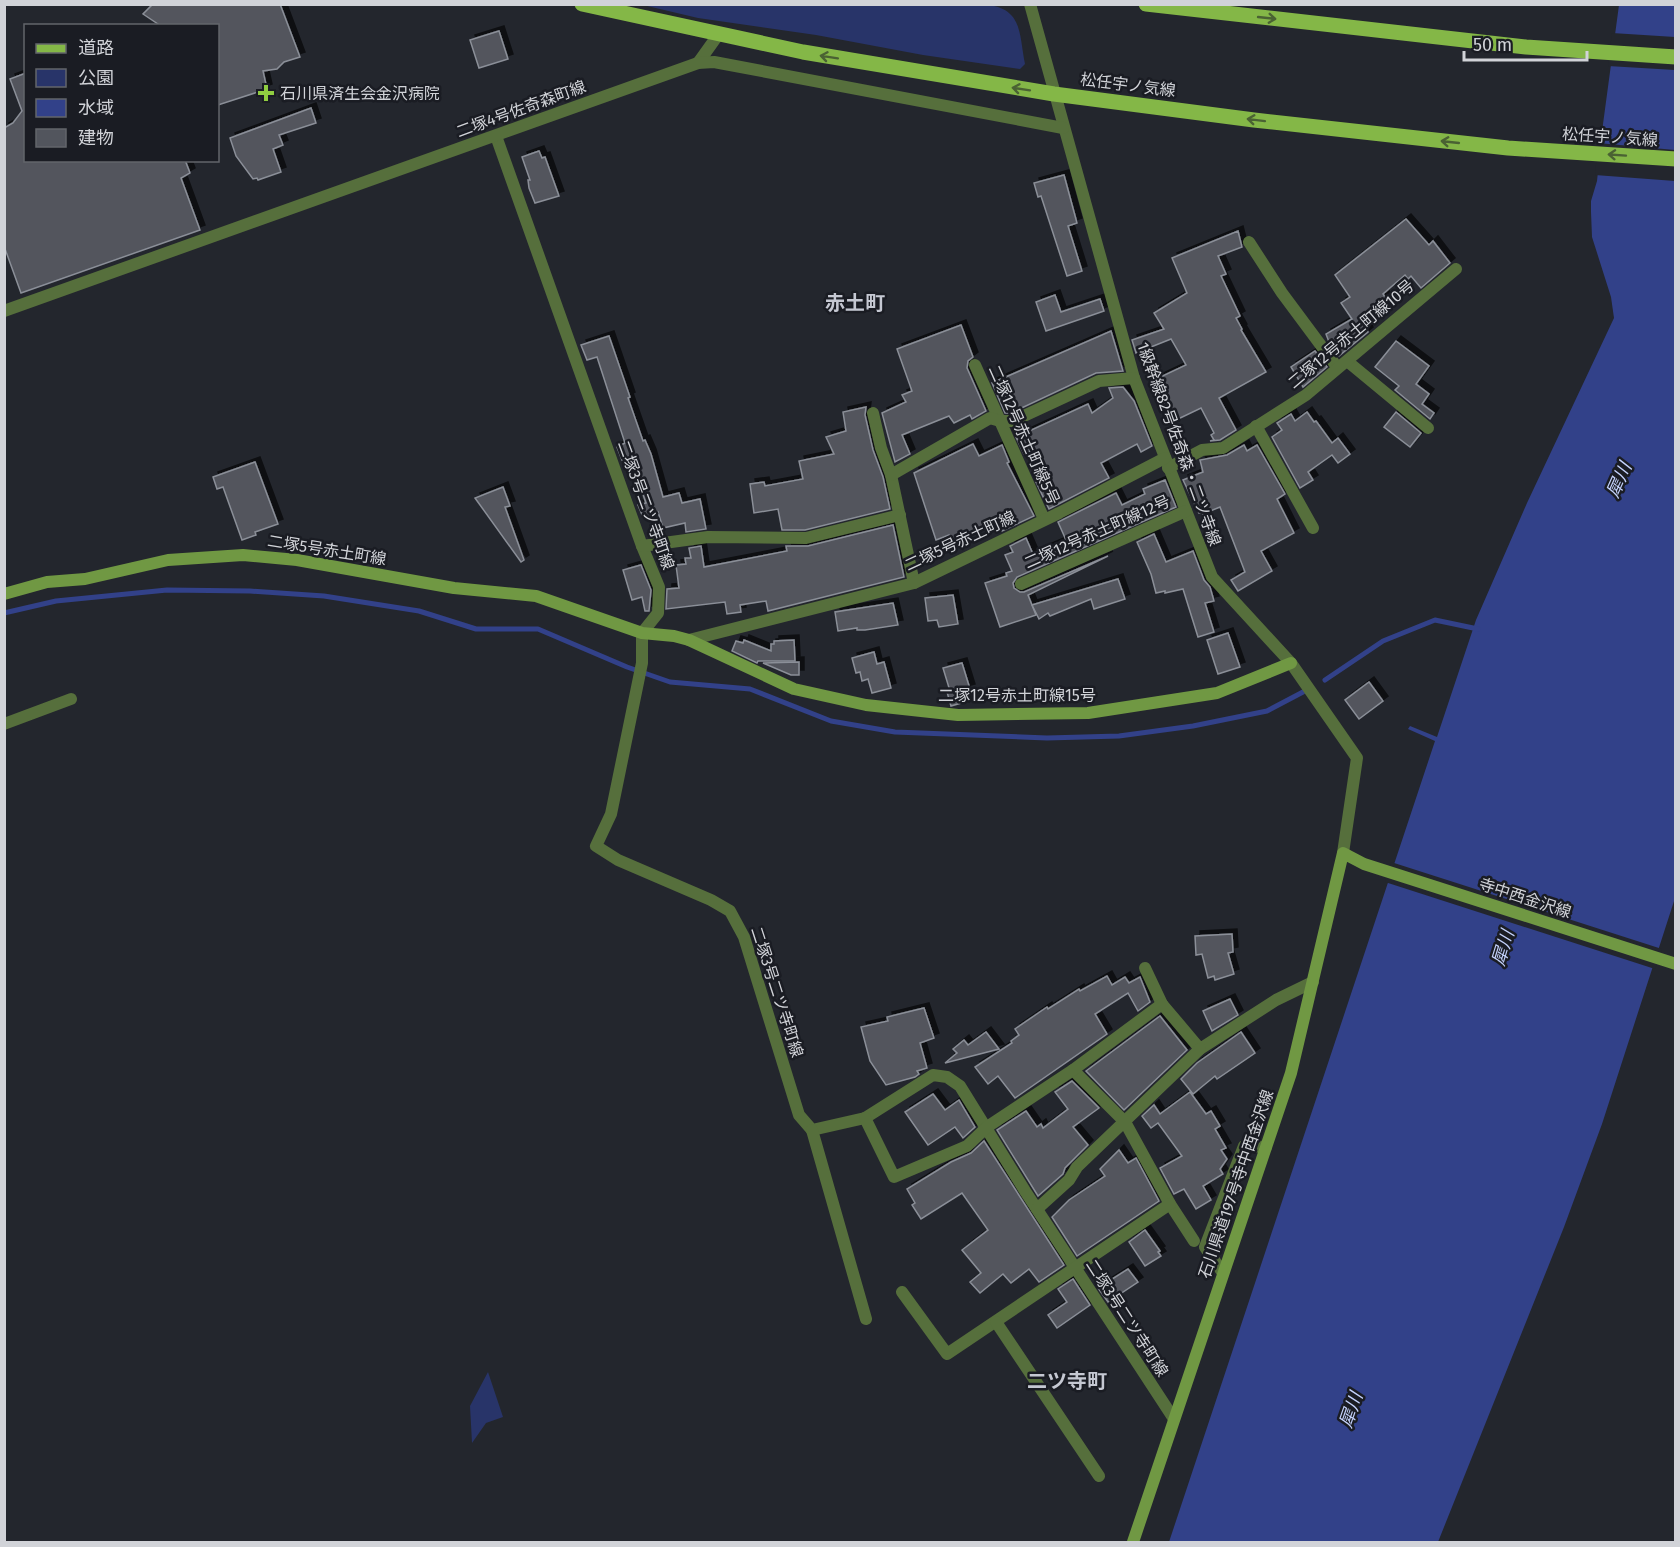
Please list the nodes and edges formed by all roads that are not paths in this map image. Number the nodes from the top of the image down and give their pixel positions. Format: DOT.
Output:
graph roads {
  1 [pos="582,4"];
  2 [pos="1030,4"];
  3 [pos="1146,4"];
  4 [pos="718,35"];
  5 [pos="1676,57"];
  6 [pos="698,63"];
  7 [pos="1054,94"];
  8 [pos="1063,128"];
  9 [pos="495,136"];
  10 [pos="1676,159"];
  11 [pos="1248,242"];
  12 [pos="1456,268"];
  13 [pos="4,310"];
  14 [pos="1342,364"];
  15 [pos="975,365"];
  16 [pos="1134,378"];
  17 [pos="873,413"];
  18 [pos="1000,421"];
  19 [pos="1256,426"];
  20 [pos="1428,428"];
  21 [pos="1166,463"];
  22 [pos="891,475"];
  23 [pos="1186,511"];
  24 [pos="900,514"];
  25 [pos="1044,519"];
  26 [pos="1313,528"];
  27 [pos="642,546"];
  28 [pos="914,583"];
  29 [pos="1021,584"];
  30 [pos="4,594"];
  31 [pos="642,633"];
  32 [pos="689,640"];
  33 [pos="1291,663"];
  34 [pos="71,699"];
  35 [pos="4,724"];
  36 [pos="1343,853"];
  37 [pos="1676,964"];
  38 [pos="1145,968"];
  39 [pos="1313,982"];
  40 [pos="1162,1004"];
  41 [pos="1200,1049"];
  42 [pos="1073,1070"];
  43 [pos="865,1118"];
  44 [pos="1125,1122"];
  45 [pos="987,1127"];
  46 [pos="812,1130"];
  47 [pos="1266,1147"];
  48 [pos="1170,1204"];
  49 [pos="1037,1209"];
  50 [pos="1194,1241"];
  51 [pos="1075,1269"];
  52 [pos="1223,1273"];
  53 [pos="902,1292"];
  54 [pos="866,1319"];
  55 [pos="996,1322"];
  56 [pos="1174,1419"];
  57 [pos="1099,1476"];
  58 [pos="1133,1542"];
  1 -- 4 [label="main road, 松任宇ノ気線"];
  2 -- 7 [label="street, 1級幹線82号佐奇森・二ツ寺線"];
  3 -- 5 [label="main road, one-way"];
  4 -- 6 [label="street"];
  7 -- 4 [label="main road, 松任宇ノ気線, one-way"];
  6 -- 8 [label="street, 二塚4号佐奇森町線"];
  6 -- 9 [label="street, 二塚4号佐奇森町線"];
  7 -- 8 [label="street, 1級幹線82号佐奇森・二ツ寺線"];
  10 -- 7 [label="main road, 松任宇ノ気線, one-way"];
  8 -- 16 [label="street, 1級幹線82号佐奇森・二ツ寺線"];
  9 -- 13 [label="street, 二塚4号佐奇森町線"];
  9 -- 27 [label="street, 二塚3号二ツ寺町線"];
  11 -- 14 [label="street"];
  12 -- 14 [label="street, 二塚12号赤土町線10号"];
  14 -- 19 [label="street, 二塚12号赤土町線10号"];
  14 -- 20 [label="street"];
  15 -- 18 [label="street, 二塚12号赤土町線5号"];
  16 -- 18 [label="street"];
  16 -- 21 [label="street, 1級幹線82号佐奇森・二ツ寺線"];
  17 -- 22 [label="street"];
  18 -- 22 [label="street"];
  18 -- 25 [label="street, 二塚12号赤土町線5号"];
  19 -- 21 [label="street, 二塚12号赤土町線10号"];
  19 -- 26 [label="street"];
  21 -- 23 [label="street, 1級幹線82号佐奇森・二ツ寺線"];
  21 -- 25 [label="street, 二塚5号赤土町線"];
  22 -- 24 [label="street"];
  23 -- 29 [label="street, 二塚12号赤土町線12号"];
  23 -- 33 [label="street, 1級幹線82号佐奇森・二ツ寺線"];
  24 -- 27 [label="street"];
  24 -- 28 [label="street"];
  25 -- 28 [label="street, 二塚5号赤土町線"];
  27 -- 31 [label="street, 二塚3号二ツ寺町線"];
  28 -- 32 [label="street, 二塚5号赤土町線"];
  30 -- 31 [label="street, 二塚5号赤土町線"];
  31 -- 32 [label="street, 二塚12号赤土町線15号"];
  31 -- 46 [label="street, 二塚3号二ツ寺町線"];
  32 -- 33 [label="street, 二塚12号赤土町線15号"];
  33 -- 36 [label="street, 1級幹線82号佐奇森・二ツ寺線"];
  34 -- 35 [label="street"];
  36 -- 37 [label="street, 寺中西金沢線"];
  36 -- 39 [label="street, 石川県道197号寺中西金沢線"];
  38 -- 40 [label="street"];
  39 -- 41 [label="street"];
  39 -- 47 [label="street, 石川県道197号寺中西金沢線"];
  40 -- 41 [label="street"];
  40 -- 42 [label="street"];
  41 -- 44 [label="street"];
  42 -- 44 [label="street"];
  42 -- 45 [label="street"];
  43 -- 45 [label="street, 二塚3号二ツ寺町線"];
  43 -- 45 [label="street"];
  43 -- 46 [label="street, 二塚3号二ツ寺町線"];
  44 -- 48 [label="street"];
  44 -- 49 [label="street"];
  45 -- 49 [label="street, 二塚3号二ツ寺町線"];
  46 -- 54 [label="street"];
  47 -- 52 [label="street, 石川県道197号寺中西金沢線"];
  47 -- 52 [label="street"];
  48 -- 50 [label="street"];
  48 -- 51 [label="street"];
  49 -- 51 [label="street, 二塚3号二ツ寺町線"];
  51 -- 55 [label="street"];
  51 -- 56 [label="street, 二塚3号二ツ寺町線"];
  52 -- 56 [label="street, 石川県道197号寺中西金沢線"];
  53 -- 55 [label="street"];
  55 -- 57 [label="street"];
  56 -- 58 [label="street, 石川県道197号寺中西金沢線"];
}
